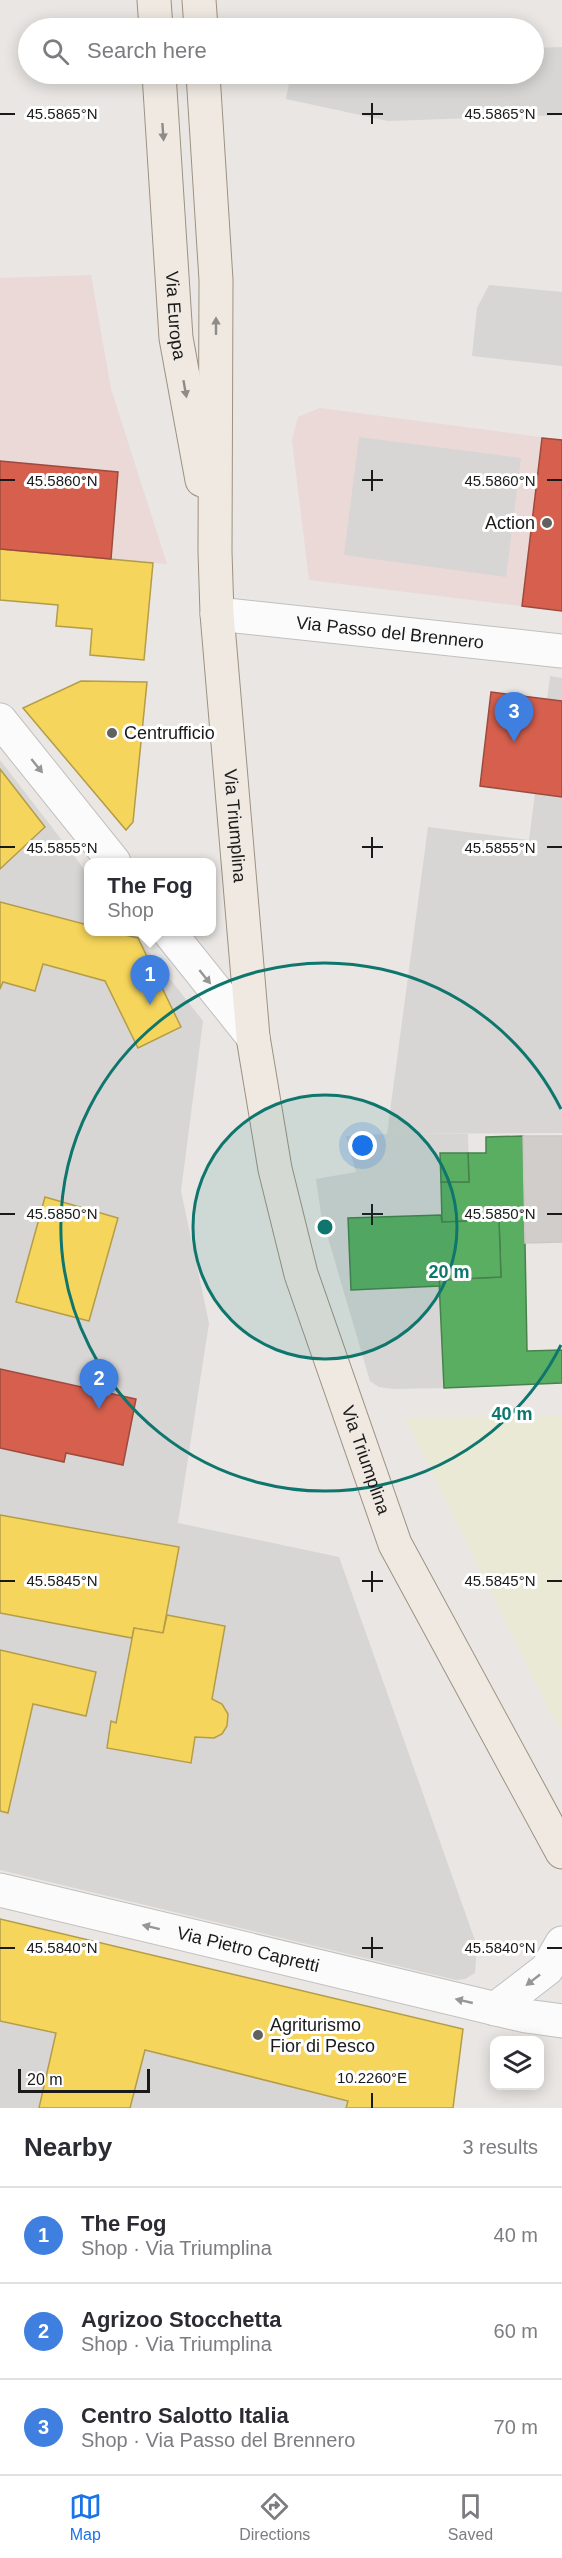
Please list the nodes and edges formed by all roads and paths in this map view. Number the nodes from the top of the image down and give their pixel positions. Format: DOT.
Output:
graph roads {
  1 [pos="154,0"];
  2 [pos="199,0"];
  3 [pos="155,18"];
  4 [pos="200,18"];
  5 [pos="160,84"];
  6 [pos="204,84"];
  7 [pos="215,552"];
  8 [pos="217,614"];
  9 [pos="562,651"];
  10 [pos="0,720"];
  11 [pos="111,858"];
  12 [pos="172,936"];
  13 [pos="253,1037"];
  14 [pos="562,1852"];
  15 [pos="0,1890"];
  16 [pos="562,1943"];
  17 [pos="495,2009"];
  18 [pos="562,2021"];
  1 -- 3 [label="main road"];
  2 -- 4 [label="main road"];
  5 -- 7 [label="main road, Via Europa, one-way"];
  7 -- 6 [label="main road, Via Europa, one-way"];
  7 -- 8 [label="main road, Via Europa"];
  8 -- 9 [label="street, Via Passo del Brennero"];
  8 -- 13 [label="main road, Via Triumplina"];
  10 -- 11 [label="street, one-way"];
  12 -- 13 [label="street, Via Triumplina, one-way"];
  13 -- 14 [label="main road, Via Triumplina"];
  17 -- 15 [label="street, Via Pietro Capretti, one-way"];
  16 -- 17 [label="street, one-way"];
  17 -- 18 [label="street, Via Pietro Capretti"];
}
